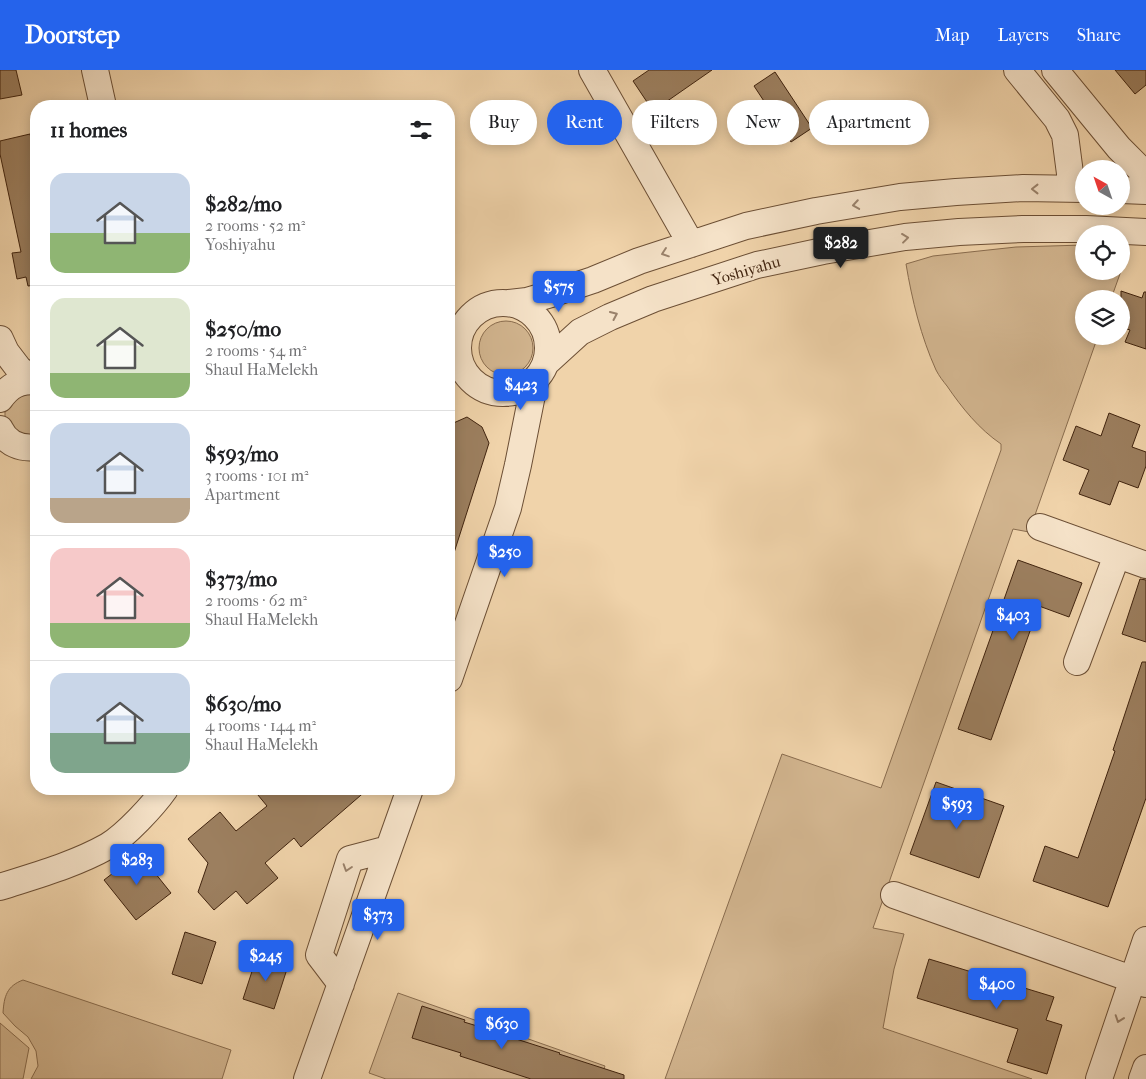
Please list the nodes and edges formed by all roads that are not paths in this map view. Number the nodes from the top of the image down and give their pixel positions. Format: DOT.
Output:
graph roads {
  1 [pos="95,70"];
  2 [pos="592,70"];
  3 [pos="1017,70"];
  4 [pos="1055,70"];
  5 [pos="102,100"];
  6 [pos="1146,175"];
  7 [pos="1075,177"];
  8 [pos="1075,189"];
  9 [pos="1130,190"];
  10 [pos="1146,191"];
  11 [pos="1146,232"];
  12 [pos="691,244"];
  13 [pos="509,303"];
  14 [pos="480,309"];
  15 [pos="455,322"];
  16 [pos="0,339"];
  17 [pos="541,371"];
  18 [pos="455,374"];
  19 [pos="30,377"];
  20 [pos="30,381"];
  21 [pos="481,387"];
  22 [pos="0,399"];
  23 [pos="518,466"];
  24 [pos="1040,527"];
  25 [pos="1117,555"];
  26 [pos="1144,559"];
  27 [pos="455,662"];
  28 [pos="1077,662"];
  29 [pos="160,795"];
  30 [pos="408,795"];
  31 [pos="0,887"];
  32 [pos="894,894"];
  33 [pos="1146,940"];
  34 [pos="1139,981"];
  35 [pos="1146,1068"];
  36 [pos="307,1079"];
  37 [pos="1099,1079"];
  38 [pos="1142,1079"];
  1 -- 5 [label="street"];
  2 -- 12 [label="street"];
  3 -- 7 [label="street"];
  4 -- 6 [label="street"];
  8 -- 12 [label="street, one-way"];
  9 -- 10 [label="street"];
  17 -- 11 [label="street, Yoshiyahu, one-way"];
  12 -- 13 [label="street, one-way"];
  13 -- 14 [label="street"];
  13 -- 17 [label="street"];
  14 -- 15 [label="street"];
  14 -- 21 [label="street"];
  16 -- 19 [label="street"];
  17 -- 21 [label="street"];
  17 -- 23 [label="street"];
  18 -- 21 [label="street"];
  20 -- 22 [label="street"];
  21 -- 23 [label="street"];
  23 -- 27 [label="street"];
  24 -- 25 [label="street"];
  25 -- 26 [label="street"];
  25 -- 28 [label="street"];
  29 -- 31 [label="street"];
  30 -- 36 [label="street"];
  32 -- 34 [label="street"];
  33 -- 34 [label="street"];
  34 -- 37 [label="street, one-way"];
  35 -- 38 [label="street"];
}
